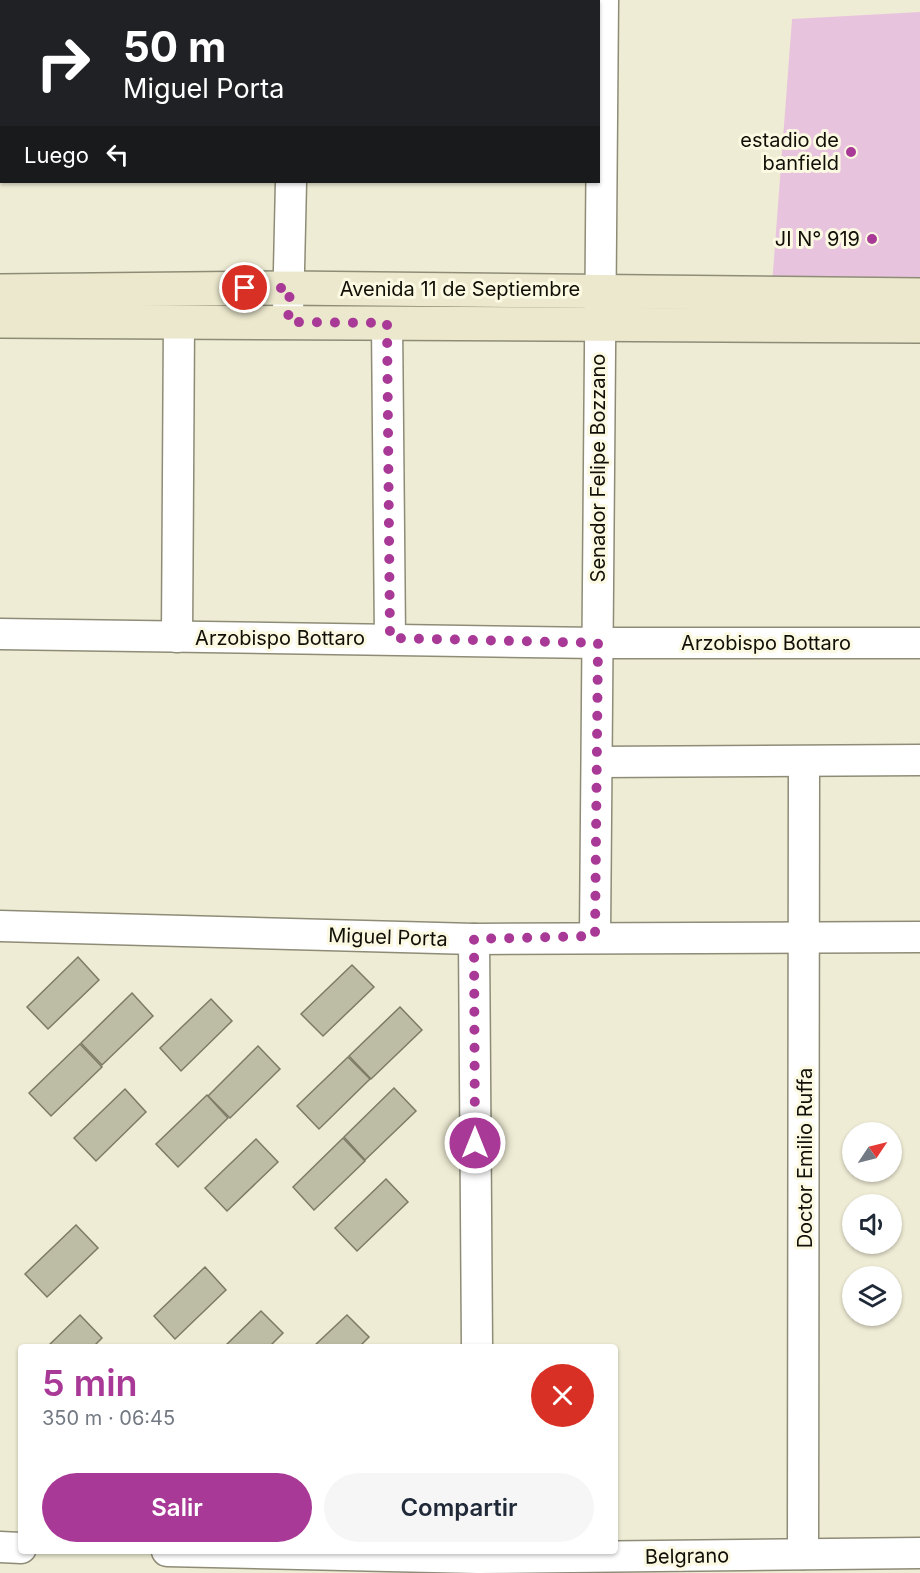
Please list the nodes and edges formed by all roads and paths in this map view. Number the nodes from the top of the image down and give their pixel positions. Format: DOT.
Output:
graph roads {
  1 [pos="603,0"];
  2 [pos="291,183"];
  3 [pos="290,288"];
  4 [pos="599,290"];
  5 [pos="0,291"];
  6 [pos="920,295"];
  7 [pos="0,321"];
  8 [pos="179,322"];
  9 [pos="288,322"];
  10 [pos="387,323"];
  11 [pos="599,324"];
  12 [pos="920,326"];
  13 [pos="0,634"];
  14 [pos="177,638"];
  15 [pos="390,638"];
  16 [pos="920,642"];
  17 [pos="598,643"];
  18 [pos="920,760"];
  19 [pos="597,762"];
  20 [pos="804,762"];
  21 [pos="0,926"];
  22 [pos="595,936"];
  23 [pos="920,937"];
  24 [pos="806,938"];
  25 [pos="474,939"];
  26 [pos="477,1344"];
  27 [pos="0,1547"];
  28 [pos="18,1548"];
  29 [pos="920,1553"];
  30 [pos="478,1554"];
  31 [pos="803,1554"];
  32 [pos="587,1565"];
  1 -- 4 [label="street, Senador Felipe Bozzano"];
  2 -- 3 [label="street"];
  3 -- 4 [label="main road, Avenida 11 de Septiembre"];
  3 -- 5 [label="main road, Avenida 11 de Septiembre"];
  3 -- 9 [label="street"];
  4 -- 6 [label="main road, Avenida 11 de Septiembre"];
  4 -- 11 [label="street, Senador Felipe Bozzano"];
  7 -- 8 [label="main road, Avenida 11 de Septiembre"];
  8 -- 9 [label="main road, Avenida 11 de Septiembre"];
  8 -- 14 [label="street"];
  9 -- 10 [label="main road, Avenida 11 de Septiembre"];
  10 -- 11 [label="main road, Avenida 11 de Septiembre"];
  10 -- 15 [label="street"];
  11 -- 12 [label="main road, Avenida 11 de Septiembre"];
  11 -- 17 [label="street, Senador Felipe Bozzano"];
  13 -- 14 [label="street, Arzobispo Bottaro"];
  14 -- 15 [label="street, Arzobispo Bottaro"];
  15 -- 17 [label="street, Arzobispo Bottaro"];
  16 -- 17 [label="street, Arzobispo Bottaro"];
  17 -- 19 [label="street, Senador Felipe Bozzano"];
  18 -- 20 [label="street"];
  19 -- 20 [label="street"];
  19 -- 22 [label="street, Senador Felipe Bozzano"];
  20 -- 24 [label="street, Doctor Emilio Ruffa"];
  21 -- 25 [label="street, Miguel Porta"];
  22 -- 24 [label="street, Miguel Porta"];
  22 -- 25 [label="street, Miguel Porta"];
  23 -- 24 [label="street, Miguel Porta"];
  24 -- 31 [label="street, Doctor Emilio Ruffa"];
  25 -- 26 [label="street"];
  27 -- 28 [label="street"];
  29 -- 31 [label="street, Belgrano"];
  30 -- 32 [label="street, Belgrano"];
  31 -- 32 [label="street, Belgrano"];
}
